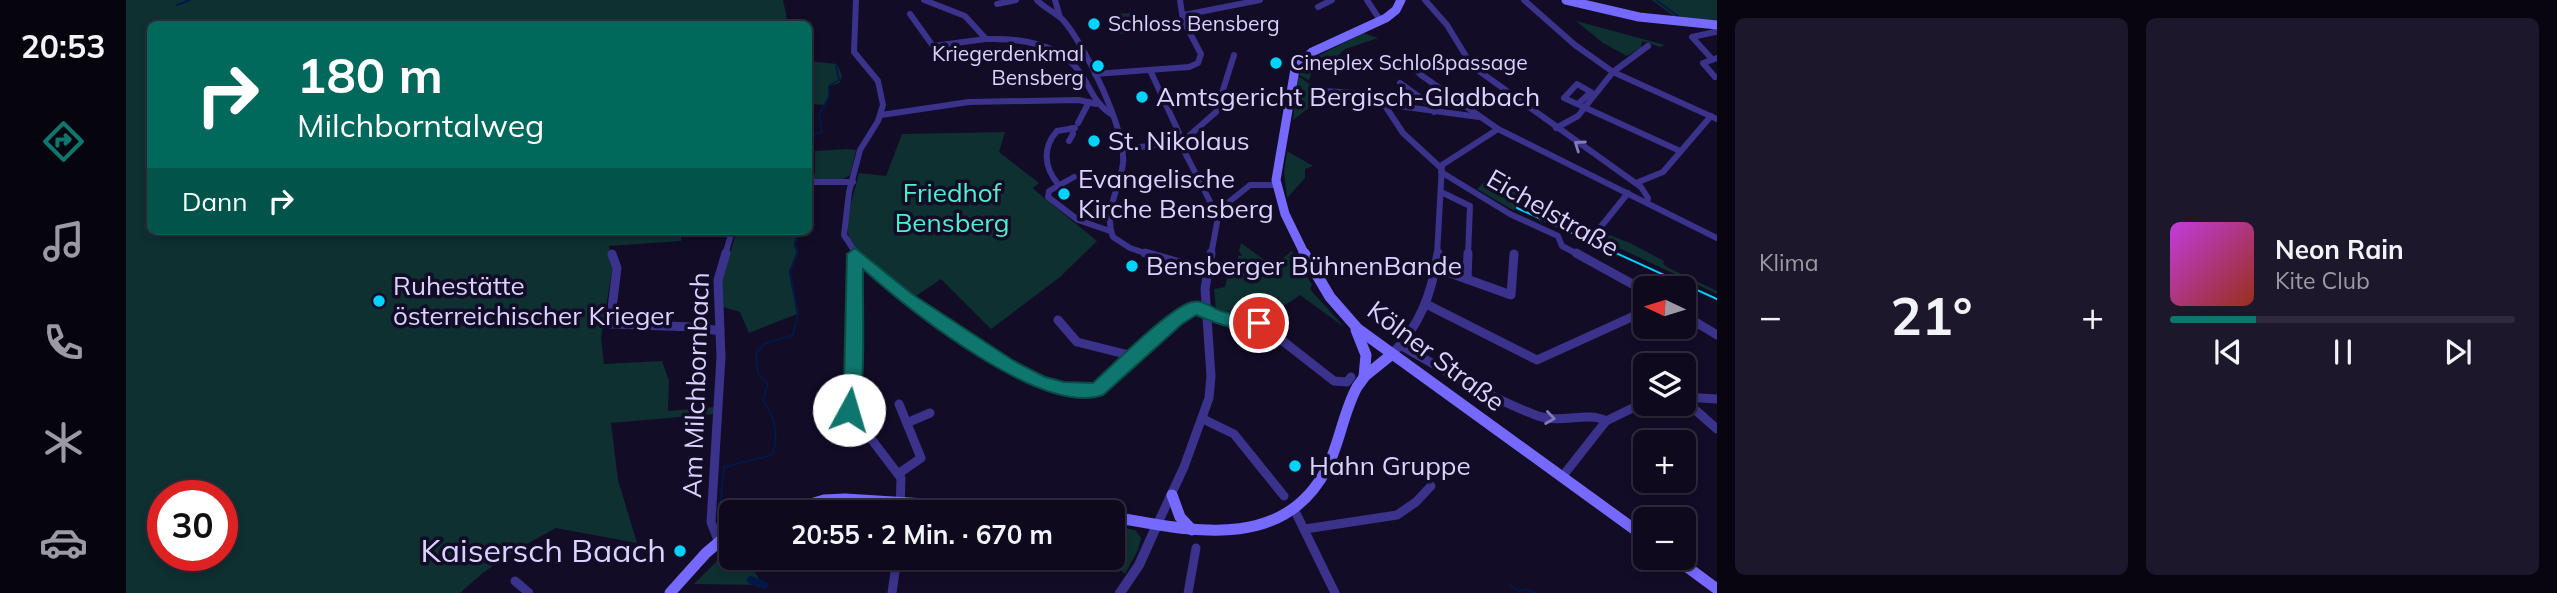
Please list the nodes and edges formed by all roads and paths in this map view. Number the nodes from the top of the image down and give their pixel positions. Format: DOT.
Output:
graph roads {
  1 [pos="856,0"];
  2 [pos="924,0"];
  3 [pos="1016,0"];
  4 [pos="1037,0"];
  5 [pos="1055,0"];
  6 [pos="1180,0"];
  7 [pos="1260,0"];
  8 [pos="1332,0"];
  9 [pos="1367,0"];
  10 [pos="1401,0"];
  11 [pos="1424,0"];
  12 [pos="1524,0"];
  13 [pos="1566,0"];
  14 [pos="997,4"];
  15 [pos="1318,7"];
  16 [pos="910,14"];
  17 [pos="1184,15"];
  18 [pos="1060,17"];
  19 [pos="1378,17"];
  20 [pos="1714,29"];
  21 [pos="986,39"];
  22 [pos="1648,46"];
  23 [pos="1234,55"];
  24 [pos="1714,59"];
  25 [pos="1407,61"];
  26 [pos="1150,70"];
  27 [pos="1613,72"];
  28 [pos="1095,74"];
  29 [pos="1715,77"];
  30 [pos="1400,83"];
  31 [pos="1324,91"];
  32 [pos="1092,103"];
  33 [pos="1384,104"];
  34 [pos="1582,106"];
  35 [pos="1434,112"];
  36 [pos="1111,114"];
  37 [pos="881,115"];
  38 [pos="1714,117"];
  39 [pos="1482,118"];
  40 [pos="1075,127"];
  41 [pos="1556,128"];
  42 [pos="1498,129"];
  43 [pos="1069,141"];
  44 [pos="1182,142"];
  45 [pos="1123,149"];
  46 [pos="1680,151"];
  47 [pos="1441,170"];
  48 [pos="1073,177"];
  49 [pos="812,182"];
  50 [pos="853,182"];
  51 [pos="1636,183"];
  52 [pos="1058,184"];
  53 [pos="1276,186"];
  54 [pos="1441,192"];
  55 [pos="1628,193"];
  56 [pos="1647,202"];
  57 [pos="1214,210"];
  58 [pos="1599,229"];
  59 [pos="1111,231"];
  60 [pos="731,235"];
  61 [pos="1717,237"];
  62 [pos="612,254"];
  63 [pos="855,254"];
  64 [pos="1514,254"];
  65 [pos="1436,268"];
  66 [pos="1208,271"];
  67 [pos="1466,279"];
  68 [pos="1633,284"];
  69 [pos="1426,304"];
  70 [pos="1206,310"];
  71 [pos="1633,316"];
  72 [pos="1058,320"];
  73 [pos="1696,322"];
  74 [pos="1353,326"];
  75 [pos="720,331"];
  76 [pos="1717,335"];
  77 [pos="1402,346"];
  78 [pos="1391,355"];
  79 [pos="1137,357"];
  80 [pos="1357,377"];
  81 [pos="1696,398"];
  82 [pos="1717,399"];
  83 [pos="899,404"];
  84 [pos="1633,408"];
  85 [pos="1696,409"];
  86 [pos="930,414"];
  87 [pos="1203,419"];
  88 [pos="1606,421"];
  89 [pos="909,422"];
  90 [pos="1717,429"];
  91 [pos="898,474"];
  92 [pos="1562,477"];
  93 [pos="1431,486"];
  94 [pos="1172,495"];
  95 [pos="1284,496"];
  96 [pos="901,500"];
  97 [pos="1294,509"];
  98 [pos="1125,519"];
  99 [pos="1157,525"];
  100 [pos="1633,528"];
  101 [pos="1305,529"];
  102 [pos="1192,530"];
  103 [pos="718,540"];
  104 [pos="1196,548"];
  105 [pos="895,570"];
  106 [pos="1691,570"];
  107 [pos="515,580"];
  108 [pos="1717,589"];
  109 [pos="529,593"];
  110 [pos="670,593"];
  111 [pos="892,593"];
  112 [pos="1120,593"];
  113 [pos="1188,593"];
  114 [pos="1335,593"];
  1 -- 37 [label="street"];
  2 -- 21 [label="street"];
  3 -- 14 [label="street"];
  4 -- 18 [label="street"];
  5 -- 18 [label="street"];
  6 -- 17 [label="street"];
  7 -- 17 [label="street"];
  8 -- 15 [label="street"];
  9 -- 19 [label="street"];
  10 -- 53 [label="main road"];
  11 -- 41 [label="street"];
  12 -- 27 [label="street"];
  13 -- 20 [label="main road"];
  16 -- 21 [label="street"];
  17 -- 26 [label="street"];
  18 -- 28 [label="street"];
  20 -- 24 [label="street"];
  21 -- 32 [label="street"];
  22 -- 27 [label="street"];
  23 -- 44 [label="street"];
  24 -- 29 [label="street"];
  25 -- 39 [label="street"];
  26 -- 28 [label="street"];
  26 -- 44 [label="street"];
  27 -- 34 [label="street"];
  27 -- 38 [label="street"];
  28 -- 36 [label="street"];
  30 -- 35 [label="street"];
  31 -- 33 [label="street"];
  32 -- 36 [label="street"];
  32 -- 37 [label="street"];
  32 -- 40 [label="street"];
  33 -- 35 [label="street"];
  33 -- 47 [label="street, Eichelstraße"];
  34 -- 41 [label="street"];
  34 -- 46 [label="street"];
  35 -- 39 [label="street"];
  36 -- 45 [label="street"];
  37 -- 50 [label="street"];
  38 -- 46 [label="street"];
  39 -- 42 [label="street"];
  40 -- 43 [label="street"];
  40 -- 52 [label="street"];
  51 -- 41 [label="street, one-way"];
  42 -- 47 [label="street"];
  42 -- 55 [label="street"];
  44 -- 45 [label="street"];
  44 -- 57 [label="street"];
  45 -- 59 [label="street"];
  46 -- 51 [label="street"];
  47 -- 54 [label="street"];
  47 -- 68 [label="street, Eichelstraße"];
  48 -- 52 [label="street"];
  49 -- 50 [label="street"];
  50 -- 63 [label="street"];
  51 -- 56 [label="street"];
  52 -- 59 [label="street"];
  53 -- 57 [label="street"];
  53 -- 74 [label="main road, Kölner Straße"];
  54 -- 65 [label="street"];
  54 -- 67 [label="street"];
  55 -- 56 [label="street"];
  55 -- 58 [label="street"];
  56 -- 61 [label="street"];
  57 -- 66 [label="street"];
  59 -- 66 [label="street"];
  60 -- 75 [label="street, Am Milchbornbach"];
  62 -- 75 [label="street"];
  63 -- 79 [label="street"];
  63 -- 91 [label="street"];
  64 -- 67 [label="street"];
  65 -- 67 [label="street"];
  65 -- 69 [label="street"];
  66 -- 70 [label="street"];
  69 -- 71 [label="street"];
  69 -- 77 [label="street"];
  70 -- 79 [label="street"];
  70 -- 80 [label="street"];
  70 -- 87 [label="street"];
  72 -- 79 [label="street"];
  73 -- 76 [label="street"];
  74 -- 78 [label="main road, Kölner Straße"];
  74 -- 80 [label="main road"];
  75 -- 103 [label="street, Am Milchbornbach"];
  77 -- 78 [label="street"];
  77 -- 88 [label="street, one-way"];
  78 -- 80 [label="main road"];
  78 -- 92 [label="main road, Kölner Straße"];
  80 -- 97 [label="main road"];
  81 -- 82 [label="street"];
  83 -- 89 [label="street"];
  84 -- 88 [label="street"];
  85 -- 90 [label="street"];
  86 -- 89 [label="street"];
  87 -- 94 [label="street"];
  87 -- 95 [label="street"];
  88 -- 92 [label="street"];
  89 -- 91 [label="street"];
  91 -- 96 [label="street"];
  92 -- 100 [label="main road, Kölner Straße"];
  93 -- 101 [label="street"];
  94 -- 99 [label="street"];
  94 -- 102 [label="main road"];
  97 -- 101 [label="street"];
  97 -- 102 [label="main road"];
  98 -- 99 [label="main road"];
  99 -- 102 [label="main road"];
  99 -- 112 [label="street"];
  101 -- 114 [label="street"];
  103 -- 110 [label="main road"];
  104 -- 113 [label="street"];
  105 -- 111 [label="street"];
  106 -- 108 [label="main road"];
  107 -- 109 [label="street"];
}
